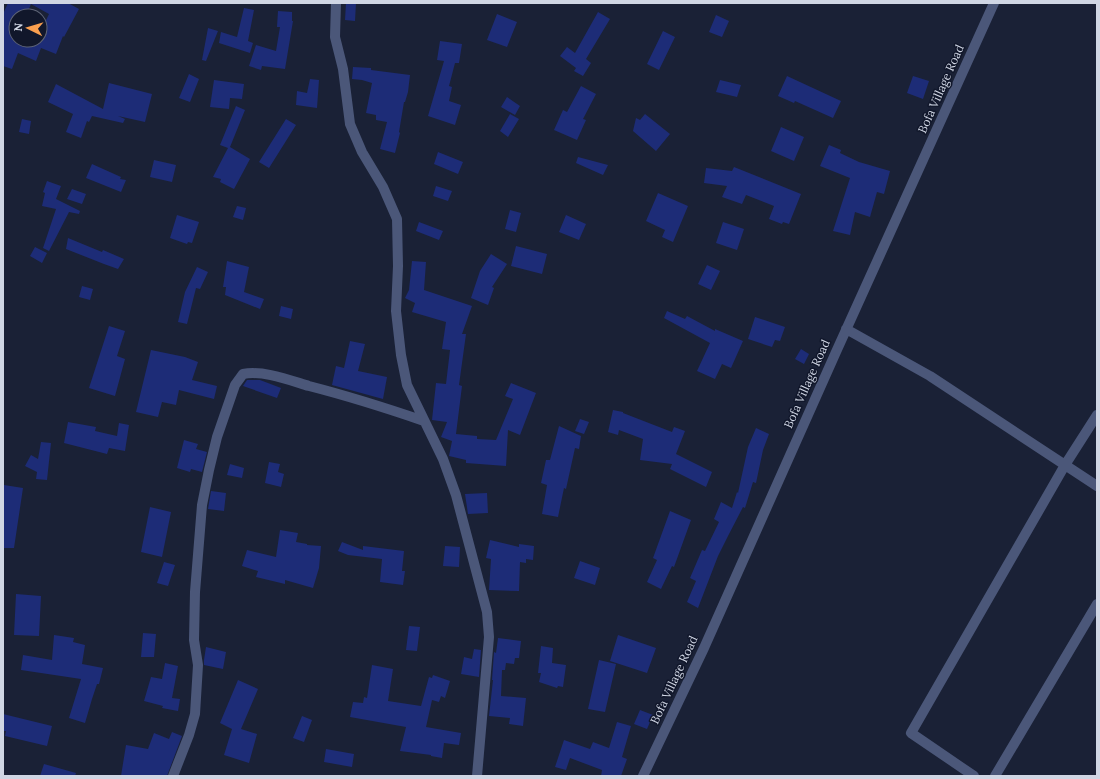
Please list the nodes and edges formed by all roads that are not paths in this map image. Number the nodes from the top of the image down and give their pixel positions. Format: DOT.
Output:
graph roads {
  1 [pos="336,3"];
  2 [pos="994,3"];
  3 [pos="846,329"];
  4 [pos="1097,415"];
  5 [pos="424,420"];
  6 [pos="1065,465"];
  7 [pos="1097,486"];
  8 [pos="1097,604"];
  9 [pos="173,776"];
  10 [pos="477,776"];
  11 [pos="643,776"];
  12 [pos="974,776"];
  13 [pos="995,776"];
  1 -- 5 [label="street"];
  2 -- 3 [label="street, Bofa Village Road"];
  3 -- 6 [label="street"];
  3 -- 11 [label="street, Bofa Village Road"];
  4 -- 6 [label="street"];
  5 -- 9 [label="street"];
  5 -- 10 [label="street"];
  6 -- 7 [label="street"];
  6 -- 12 [label="street"];
  8 -- 13 [label="street"];
}
